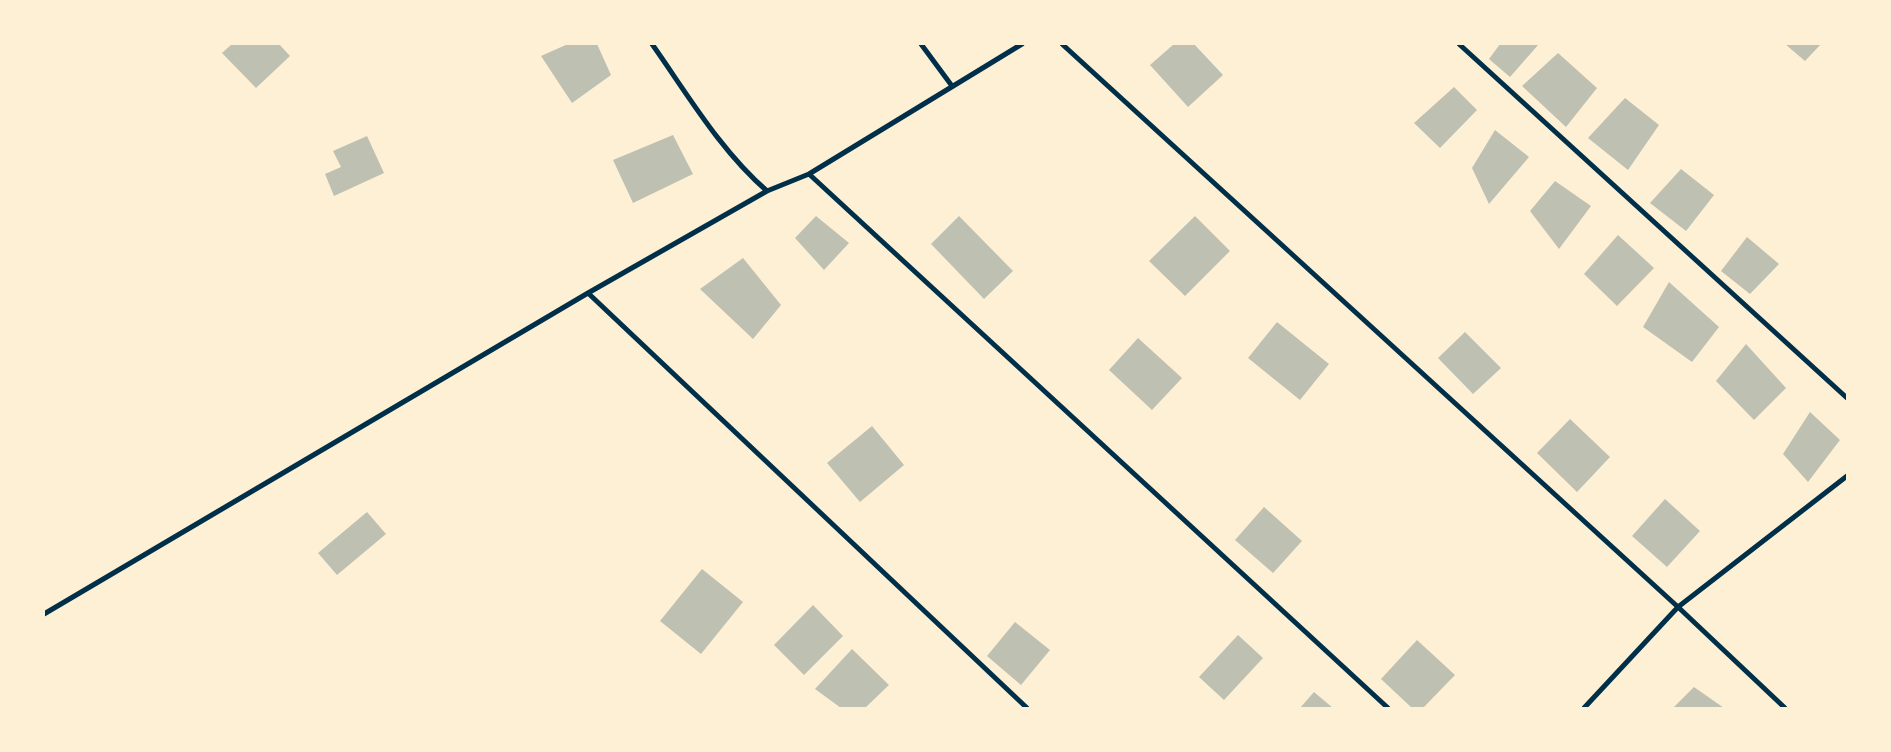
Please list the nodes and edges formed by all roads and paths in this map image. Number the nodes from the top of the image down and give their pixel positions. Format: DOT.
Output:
graph roads {
  1 [pos="652,44"];
  2 [pos="921,44"];
  3 [pos="1022,44"];
  4 [pos="1062,44"];
  5 [pos="1459,44"];
  6 [pos="952,86"];
  7 [pos="809,174"];
  8 [pos="767,192"];
  9 [pos="588,293"];
  10 [pos="1847,398"];
  11 [pos="1847,476"];
  12 [pos="1678,607"];
  13 [pos="44,614"];
  14 [pos="1028,708"];
  15 [pos="1388,708"];
  16 [pos="1584,708"];
  17 [pos="1785,708"];
  1 -- 8 [label="street"];
  2 -- 6 [label="street"];
  3 -- 6 [label="street"];
  4 -- 12 [label="street"];
  5 -- 10 [label="street"];
  6 -- 7 [label="street"];
  7 -- 8 [label="street"];
  7 -- 15 [label="street"];
  8 -- 9 [label="street"];
  9 -- 13 [label="street"];
  9 -- 14 [label="street"];
  11 -- 12 [label="street"];
  12 -- 16 [label="street"];
  12 -- 17 [label="street"];
}
